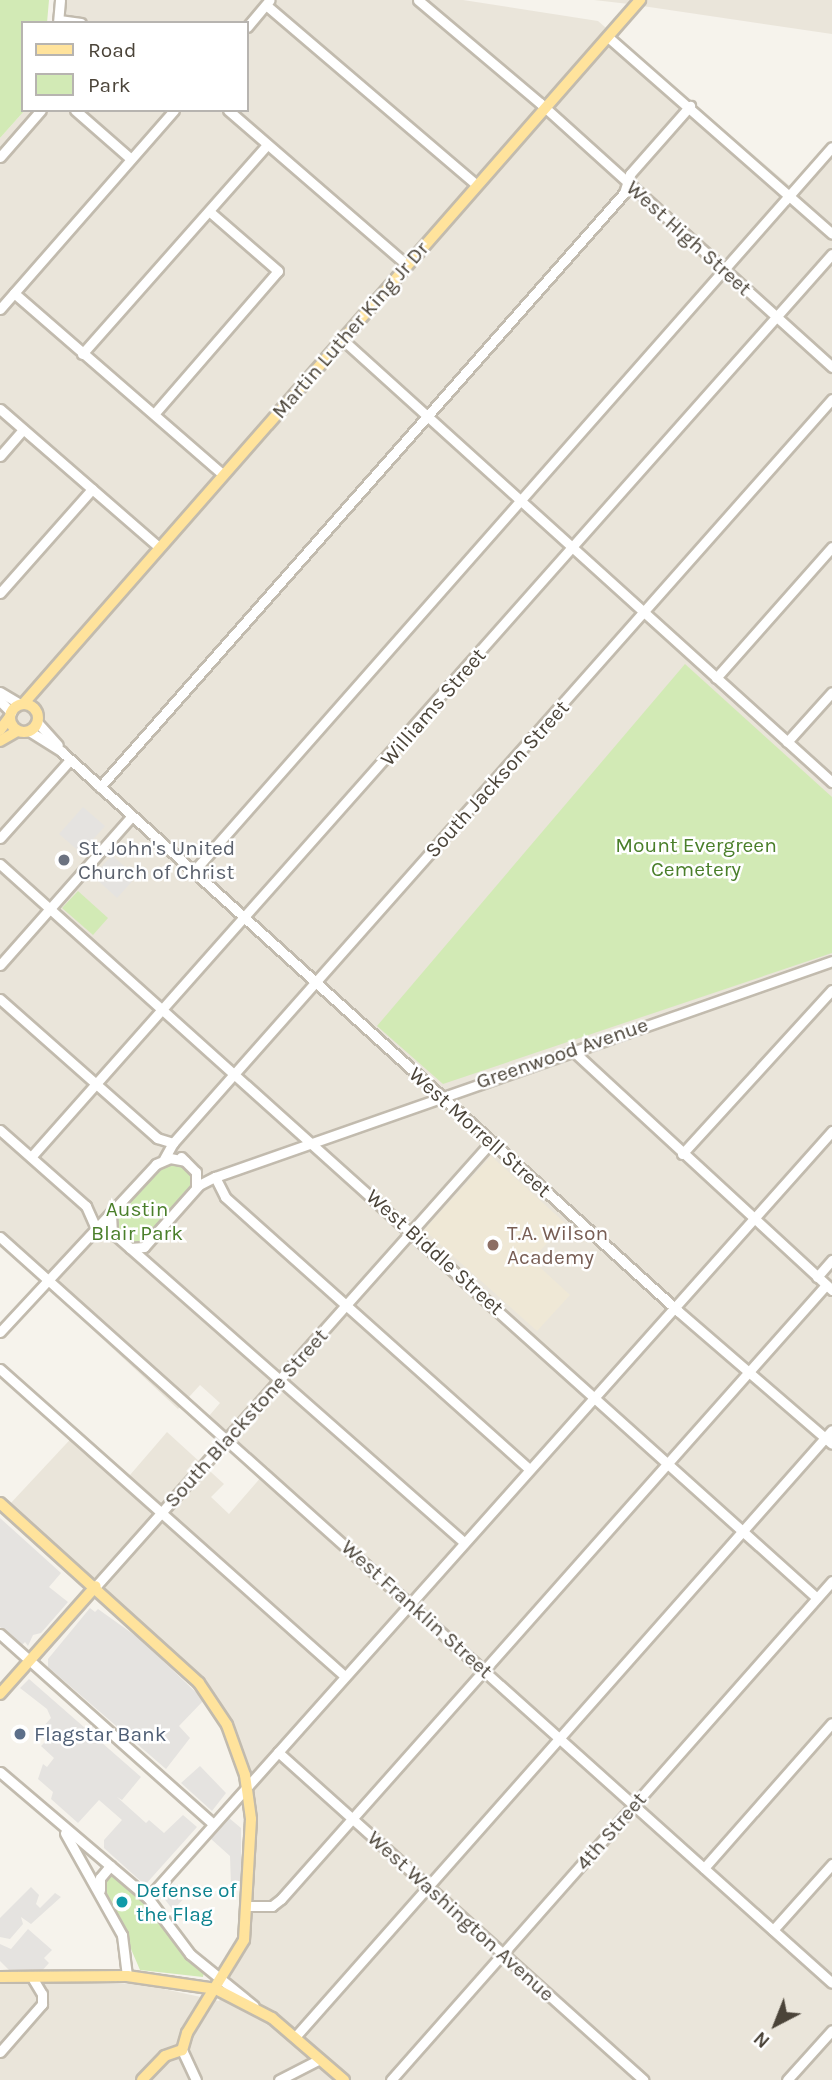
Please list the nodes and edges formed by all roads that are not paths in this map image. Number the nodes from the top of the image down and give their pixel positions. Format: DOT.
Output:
graph roads {
  1 [pos="60,0"];
  2 [pos="418,0"];
  3 [pos="637,1"];
  4 [pos="268,2"];
  5 [pos="59,21"];
  6 [pos="248,26"];
  7 [pos="608,37"];
  8 [pos="690,106"];
  9 [pos="546,108"];
  10 [pos="39,112"];
  11 [pos="77,112"];
  12 [pos="172,112"];
  13 [pos="230,112"];
  14 [pos="267,145"];
  15 [pos="832,147"];
  16 [pos="0,157"];
  17 [pos="131,159"];
  18 [pos="628,183"];
  19 [pos="477,186"];
  20 [pos="789,196"];
  21 [pos="209,211"];
  22 [pos="832,234"];
  23 [pos="832,254"];
  24 [pos="407,265"];
  25 [pos="724,270"];
  26 [pos="14,293"];
  27 [pos="0,309"];
  28 [pos="776,317"];
  29 [pos="342,339"];
  30 [pos="82,354"];
  31 [pos="832,367"];
  32 [pos="832,399"];
  33 [pos="0,410"];
  34 [pos="154,414"];
  35 [pos="428,415"];
  36 [pos="23,430"];
  37 [pos="0,456"];
  38 [pos="223,475"];
  39 [pos="92,489"];
  40 [pos="521,501"];
  41 [pos="159,547"];
  42 [pos="832,547"];
  43 [pos="573,548"];
  44 [pos="0,593"];
  45 [pos="644,613"];
  46 [pos="61,660"];
  47 [pos="716,678"];
  48 [pos="0,692"];
  49 [pos="832,692"];
  50 [pos="0,701"];
  51 [pos="16,709"];
  52 [pos="37,716"];
  53 [pos="0,730"];
  54 [pos="23,731"];
  55 [pos="0,741"];
  56 [pos="788,742"];
  57 [pos="62,752"];
  58 [pos="70,760"];
  59 [pos="832,782"];
  60 [pos="100,787"];
  61 [pos="132,816"];
  62 [pos="0,838"];
  63 [pos="0,864"];
  64 [pos="193,872"];
  65 [pos="50,909"];
  66 [pos="245,919"];
  67 [pos="832,961"];
  68 [pos="0,965"];
  69 [pos="316,983"];
  70 [pos="832,990"];
  71 [pos="0,999"];
  72 [pos="164,1011"];
  73 [pos="572,1050"];
  74 [pos="235,1074"];
  75 [pos="97,1084"];
  76 [pos="440,1095"];
  77 [pos="0,1130"];
  78 [pos="832,1131"];
  79 [pos="312,1141"];
  80 [pos="491,1142"];
  81 [pos="173,1143"];
  82 [pos="682,1154"];
  83 [pos="31,1157"];
  84 [pos="164,1159"];
  85 [pos="185,1161"];
  86 [pos="194,1169"];
  87 [pos="215,1177"];
  88 [pos="196,1188"];
  89 [pos="111,1214"];
  90 [pos="752,1219"];
  91 [pos="96,1228"];
  92 [pos="411,1231"];
  93 [pos="112,1232"];
  94 [pos="0,1237"];
  95 [pos="144,1247"];
  96 [pos="130,1248"];
  97 [pos="145,1260"];
  98 [pos="832,1260"];
  99 [pos="817,1277"];
  100 [pos="47,1280"];
  101 [pos="829,1288"];
  102 [pos="346,1306"];
  103 [pos="672,1306"];
  104 [pos="0,1332"];
  105 [pos="0,1369"];
  106 [pos="748,1374"];
  107 [pos="280,1379"];
  108 [pos="593,1395"];
  109 [pos="832,1430"];
  110 [pos="227,1439"];
  111 [pos="828,1441"];
  112 [pos="668,1463"];
  113 [pos="528,1468"];
  114 [pos="0,1503"];
  115 [pos="162,1513"];
  116 [pos="743,1530"];
  117 [pos="464,1542"];
  118 [pos="832,1581"];
  119 [pos="96,1586"];
  120 [pos="817,1598"];
  121 [pos="409,1601"];
  122 [pos="0,1634"];
  123 [pos="30,1660"];
  124 [pos="484,1670"];
  125 [pos="344,1675"];
  126 [pos="0,1694"];
  127 [pos="832,1723"];
  128 [pos="559,1738"];
  129 [pos="278,1752"];
  130 [pos="0,1772"];
  131 [pos="248,1785"];
  132 [pos="634,1805"];
  133 [pos="352,1819"];
  134 [pos="213,1824"];
  135 [pos="60,1825"];
  136 [pos="99,1857"];
  137 [pos="832,1864"];
  138 [pos="110,1866"];
  139 [pos="704,1868"];
  140 [pos="86,1871"];
  141 [pos="428,1886"];
  142 [pos="100,1892"];
  143 [pos="148,1898"];
  144 [pos="248,1906"];
  145 [pos="773,1930"];
  146 [pos="503,1954"];
  147 [pos="127,1976"];
  148 [pos="0,1977"];
  149 [pos="223,1978"];
  150 [pos="33,1979"];
  151 [pos="832,1983"];
  152 [pos="216,1989"];
  153 [pos="254,2006"];
  154 [pos="832,2030"];
  155 [pos="291,2033"];
  156 [pos="181,2050"];
  157 [pos="0,2052"];
  158 [pos="320,2059"];
  159 [pos="142,2080"];
  160 [pos="196,2080"];
  161 [pos="279,2080"];
  162 [pos="344,2080"];
  163 [pos="391,2080"];
  164 [pos="644,2080"];
  165 [pos="787,2080"];
  1 -- 5 [label="street"];
  2 -- 9 [label="street, West High Street"];
  3 -- 7 [label="main road, Martin Luther King Jr Dr"];
  4 -- 6 [label="street"];
  4 -- 19 [label="street"];
  7 -- 8 [label="street"];
  7 -- 9 [label="main road, Martin Luther King Jr Dr"];
  8 -- 18 [label="street"];
  8 -- 20 [label="street"];
  9 -- 18 [label="street, West High Street"];
  9 -- 19 [label="main road, Martin Luther King Jr Dr"];
  10 -- 16 [label="street"];
  11 -- 17 [label="street"];
  12 -- 17 [label="street"];
  13 -- 14 [label="street"];
  14 -- 21 [label="street"];
  14 -- 24 [label="street"];
  15 -- 20 [label="street"];
  17 -- 26 [label="street"];
  18 -- 25 [label="street, West High Street"];
  18 -- 35 [label="street"];
  19 -- 24 [label="main road, Martin Luther King Jr Dr"];
  20 -- 22 [label="street"];
  20 -- 25 [label="street"];
  21 -- 30 [label="street"];
  21 -- 34 [label="street"];
  23 -- 28 [label="street, Williams Street"];
  24 -- 29 [label="main road, Martin Luther King Jr Dr"];
  25 -- 28 [label="street, West High Street"];
  25 -- 40 [label="street"];
  26 -- 27 [label="street"];
  26 -- 30 [label="street"];
  28 -- 31 [label="street, West High Street"];
  28 -- 43 [label="street, Williams Street"];
  29 -- 35 [label="street"];
  29 -- 38 [label="main road, Martin Luther King Jr Dr"];
  30 -- 34 [label="street"];
  32 -- 45 [label="street, South Jackson Street"];
  33 -- 36 [label="street"];
  34 -- 38 [label="street"];
  35 -- 40 [label="street"];
  35 -- 60 [label="street"];
  36 -- 37 [label="street"];
  36 -- 39 [label="street"];
  38 -- 41 [label="main road, Martin Luther King Jr Dr"];
  39 -- 41 [label="street"];
  39 -- 44 [label="street"];
  40 -- 43 [label="street"];
  40 -- 64 [label="street"];
  41 -- 46 [label="main road, Martin Luther King Jr Dr"];
  42 -- 47 [label="street"];
  43 -- 45 [label="street"];
  43 -- 66 [label="street, Williams Street"];
  45 -- 47 [label="street"];
  45 -- 69 [label="street, South Jackson Street"];
  46 -- 51 [label="main road, Martin Luther King Jr Dr"];
  46 -- 52 [label="main road, Martin Luther King Jr Dr"];
  47 -- 56 [label="street"];
  48 -- 51 [label="street"];
  49 -- 56 [label="street"];
  50 -- 51 [label="street"];
  51 -- 52 [label="main road"];
  51 -- 53 [label="main road, Martin Luther King Jr Dr"];
  51 -- 54 [label="main road"];
  52 -- 54 [label="main road"];
  52 -- 57 [label="street"];
  54 -- 55 [label="main road"];
  54 -- 57 [label="street"];
  56 -- 59 [label="street"];
  57 -- 58 [label="street, West Morrell Street"];
  58 -- 60 [label="street, West Morrell Street"];
  58 -- 62 [label="street"];
  60 -- 61 [label="street, West Morrell Street"];
  61 -- 64 [label="street, West Morrell Street"];
  61 -- 65 [label="street"];
  63 -- 65 [label="street, West Biddle Street"];
  64 -- 66 [label="street, West Morrell Street"];
  65 -- 68 [label="street"];
  65 -- 72 [label="street, West Biddle Street"];
  66 -- 69 [label="street, West Morrell Street"];
  66 -- 72 [label="street, Williams Street"];
  67 -- 73 [label="street, Greenwood Avenue"];
  69 -- 74 [label="street, South Jackson Street"];
  69 -- 76 [label="street, West Morrell Street"];
  70 -- 82 [label="street"];
  71 -- 75 [label="street"];
  72 -- 74 [label="street, West Biddle Street"];
  72 -- 75 [label="street, Williams Street"];
  73 -- 76 [label="street, Greenwood Avenue"];
  73 -- 82 [label="street"];
  74 -- 79 [label="street, West Biddle Street"];
  74 -- 81 [label="street, South Jackson Street"];
  75 -- 81 [label="street"];
  75 -- 83 [label="street, Williams Street"];
  76 -- 79 [label="street, Greenwood Avenue"];
  76 -- 80 [label="street, West Morrell Street"];
  77 -- 83 [label="street"];
  78 -- 90 [label="street"];
  79 -- 87 [label="street, Greenwood Avenue"];
  79 -- 92 [label="street, West Biddle Street"];
  80 -- 92 [label="street, South Blackstone Street"];
  80 -- 103 [label="street, West Morrell Street"];
  81 -- 84 [label="street, South Jackson Street"];
  81 -- 85 [label="street"];
  82 -- 90 [label="street"];
  83 -- 91 [label="street"];
  84 -- 85 [label="street"];
  84 -- 89 [label="street, South Jackson Street"];
  85 -- 86 [label="street"];
  86 -- 87 [label="street"];
  86 -- 88 [label="street"];
  87 -- 88 [label="street, Greenwood Avenue"];
  87 -- 102 [label="street"];
  88 -- 95 [label="street, Greenwood Avenue"];
  89 -- 91 [label="street, South Jackson Street"];
  89 -- 93 [label="street"];
  90 -- 99 [label="street"];
  90 -- 103 [label="street"];
  91 -- 93 [label="street"];
  91 -- 100 [label="street, South Jackson Street"];
  92 -- 102 [label="street, South Blackstone Street"];
  92 -- 108 [label="street, West Biddle Street"];
  93 -- 96 [label="street"];
  94 -- 100 [label="street, West Franklin Street"];
  95 -- 96 [label="street"];
  95 -- 97 [label="street"];
  96 -- 97 [label="street"];
  97 -- 107 [label="street"];
  98 -- 99 [label="street"];
  99 -- 101 [label="street"];
  100 -- 104 [label="street, South Jackson Street"];
  100 -- 110 [label="street, West Franklin Street"];
  101 -- 106 [label="street"];
  102 -- 107 [label="street, South Blackstone Street"];
  102 -- 113 [label="street"];
  103 -- 106 [label="street, West Morrell Street"];
  103 -- 108 [label="street"];
  105 -- 115 [label="street"];
  106 -- 111 [label="street, West Morrell Street"];
  106 -- 112 [label="street"];
  107 -- 110 [label="street, South Blackstone Street"];
  107 -- 117 [label="street"];
  108 -- 112 [label="street, West Biddle Street"];
  108 -- 113 [label="street"];
  109 -- 111 [label="street"];
  110 -- 115 [label="street, South Blackstone Street"];
  110 -- 121 [label="street, West Franklin Street"];
  111 -- 116 [label="street"];
  112 -- 116 [label="street, West Biddle Street"];
  112 -- 124 [label="street"];
  113 -- 117 [label="street"];
  114 -- 119 [label="main road"];
  115 -- 119 [label="street, South Blackstone Street"];
  115 -- 125 [label="street"];
  116 -- 120 [label="street, West Biddle Street"];
  116 -- 128 [label="street"];
  117 -- 121 [label="street"];
  118 -- 120 [label="street, 4th Street"];
  119 -- 123 [label="main road, South Blackstone Street"];
  119 -- 131 [label="main road"];
  120 -- 132 [label="street, 4th Street"];
  121 -- 124 [label="street, West Franklin Street"];
  121 -- 125 [label="street"];
  122 -- 123 [label="street"];
  123 -- 126 [label="main road, South Blackstone Street"];
  123 -- 134 [label="street"];
  124 -- 128 [label="street, West Franklin Street"];
  124 -- 133 [label="street"];
  125 -- 129 [label="street"];
  127 -- 139 [label="street"];
  128 -- 132 [label="street, West Franklin Street"];
  128 -- 141 [label="street"];
  129 -- 131 [label="street"];
  129 -- 133 [label="street, West Washington Avenue"];
  130 -- 135 [label="street"];
  131 -- 134 [label="street"];
  131 -- 144 [label="main road"];
  132 -- 139 [label="street, West Franklin Street"];
  132 -- 146 [label="street, 4th Street"];
  133 -- 141 [label="street, West Washington Avenue"];
  133 -- 144 [label="street"];
  134 -- 143 [label="street"];
  135 -- 136 [label="street"];
  135 -- 140 [label="street"];
  136 -- 138 [label="street"];
  136 -- 140 [label="street"];
  137 -- 145 [label="street"];
  138 -- 142 [label="street"];
  138 -- 143 [label="street"];
  139 -- 145 [label="street, West Franklin Street"];
  140 -- 142 [label="street"];
  141 -- 146 [label="street, West Washington Avenue"];
  141 -- 155 [label="street"];
  142 -- 147 [label="street"];
  143 -- 149 [label="street"];
  144 -- 149 [label="main road"];
  145 -- 151 [label="street, West Franklin Street"];
  146 -- 163 [label="street, 4th Street"];
  146 -- 164 [label="street, West Washington Avenue"];
  147 -- 150 [label="main road"];
  147 -- 152 [label="main road"];
  148 -- 150 [label="main road"];
  149 -- 152 [label="main road"];
  149 -- 153 [label="street"];
  150 -- 157 [label="street"];
  152 -- 153 [label="main road"];
  152 -- 156 [label="main road"];
  153 -- 155 [label="main road"];
  154 -- 165 [label="street"];
  155 -- 158 [label="main road"];
  156 -- 159 [label="main road"];
  156 -- 160 [label="street"];
  158 -- 161 [label="street"];
  158 -- 162 [label="main road"];
}
